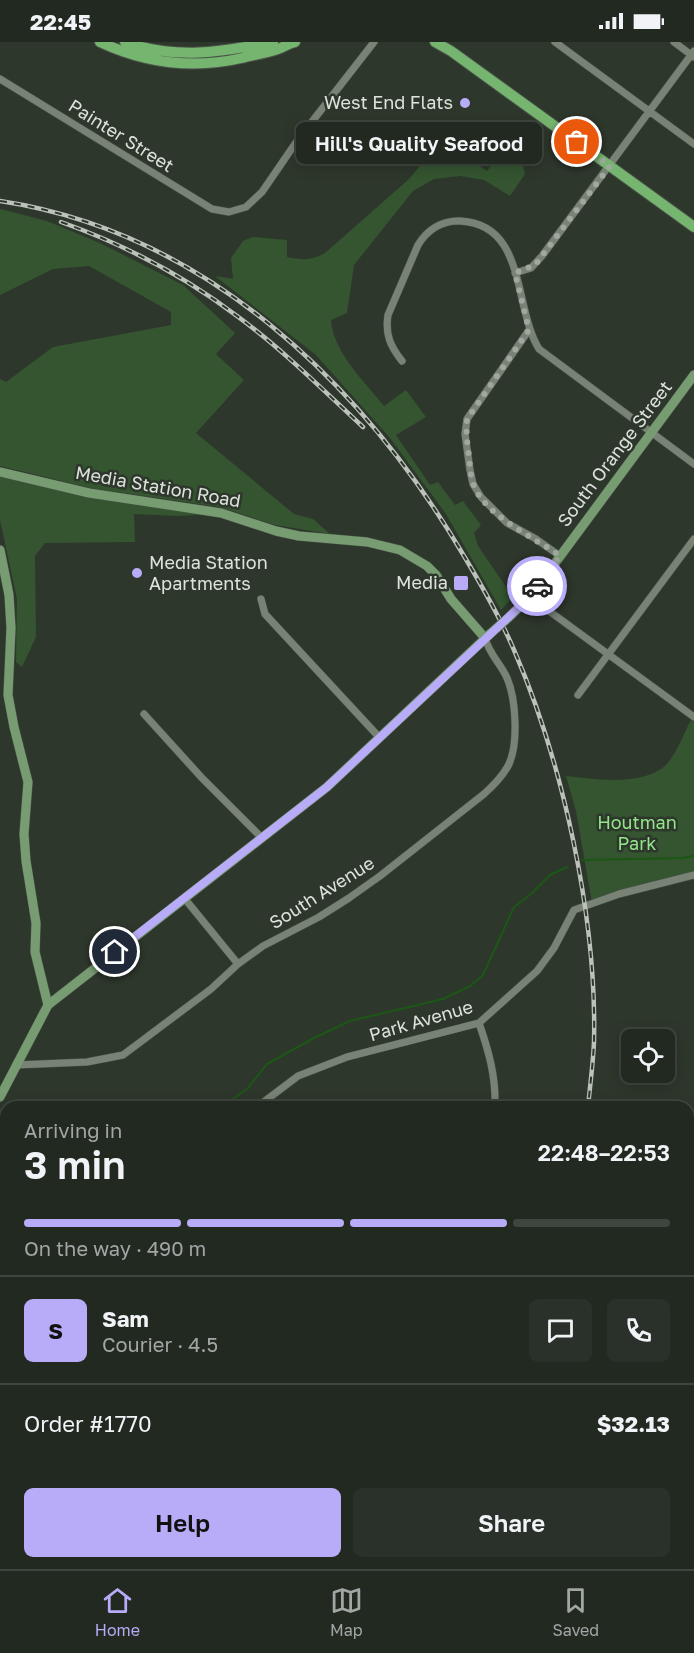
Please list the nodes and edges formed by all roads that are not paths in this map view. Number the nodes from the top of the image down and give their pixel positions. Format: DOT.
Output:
graph roads {
  1 [pos="100,42"];
  2 [pos="124,42"];
  3 [pos="273,42"];
  4 [pos="289,42"];
  5 [pos="374,42"];
  6 [pos="435,42"];
  7 [pos="555,42"];
  8 [pos="674,42"];
  9 [pos="238,45"];
  10 [pos="693,54"];
  11 [pos="0,79"];
  12 [pos="650,111"];
  13 [pos="694,144"];
  14 [pos="610,166"];
  15 [pos="694,227"];
  16 [pos="515,273"];
  17 [pos="529,330"];
  18 [pos="402,361"];
  19 [pos="694,375"];
  20 [pos="651,433"];
  21 [pos="694,464"];
  22 [pos="0,472"];
  23 [pos="694,539"];
  24 [pos="0,550"];
  25 [pos="560,556"];
  26 [pos="530,597"];
  27 [pos="261,599"];
  28 [pos="488,635"];
  29 [pos="608,654"];
  30 [pos="578,695"];
  31 [pos="692,713"];
  32 [pos="144,714"];
  33 [pos="379,737"];
  34 [pos="261,837"];
  35 [pos="694,875"];
  36 [pos="185,899"];
  37 [pos="238,964"];
  38 [pos="48,1005"];
  39 [pos="479,1023"];
  40 [pos="16,1065"];
  41 [pos="0,1097"];
  42 [pos="265,1101"];
  43 [pos="495,1101"];
  1 -- 4 [label="main road"];
  2 -- 9 [label="main road"];
  3 -- 9 [label="main road"];
  5 -- 11 [label="street, Painter Street"];
  6 -- 14 [label="main road"];
  7 -- 12 [label="street"];
  8 -- 10 [label="street"];
  10 -- 12 [label="street"];
  12 -- 13 [label="street"];
  12 -- 14 [label="street"];
  14 -- 15 [label="main road"];
  14 -- 16 [label="street"];
  16 -- 17 [label="street"];
  16 -- 18 [label="street"];
  17 -- 20 [label="street"];
  17 -- 25 [label="street"];
  19 -- 20 [label="main road, South Orange Street"];
  20 -- 21 [label="street"];
  20 -- 25 [label="main road, South Orange Street"];
  22 -- 28 [label="main road, Media Station Road"];
  23 -- 29 [label="street"];
  24 -- 38 [label="main road"];
  25 -- 26 [label="main road, South Orange Street"];
  26 -- 28 [label="main road, South Orange Street, bridge"];
  26 -- 29 [label="street"];
  27 -- 33 [label="street"];
  28 -- 33 [label="main road, South Orange Street"];
  28 -- 37 [label="street, South Avenue"];
  29 -- 30 [label="street"];
  29 -- 31 [label="street"];
  32 -- 34 [label="street"];
  33 -- 34 [label="main road, South Orange Street"];
  34 -- 36 [label="main road, South Orange Street"];
  35 -- 39 [label="street, Park Avenue"];
  36 -- 37 [label="street"];
  36 -- 38 [label="main road, South Orange Street"];
  37 -- 40 [label="street, South Avenue"];
  38 -- 40 [label="main road, South Orange Street"];
  39 -- 42 [label="street, Park Avenue"];
  39 -- 43 [label="street"];
  40 -- 41 [label="main road, South Orange Street"];
}
